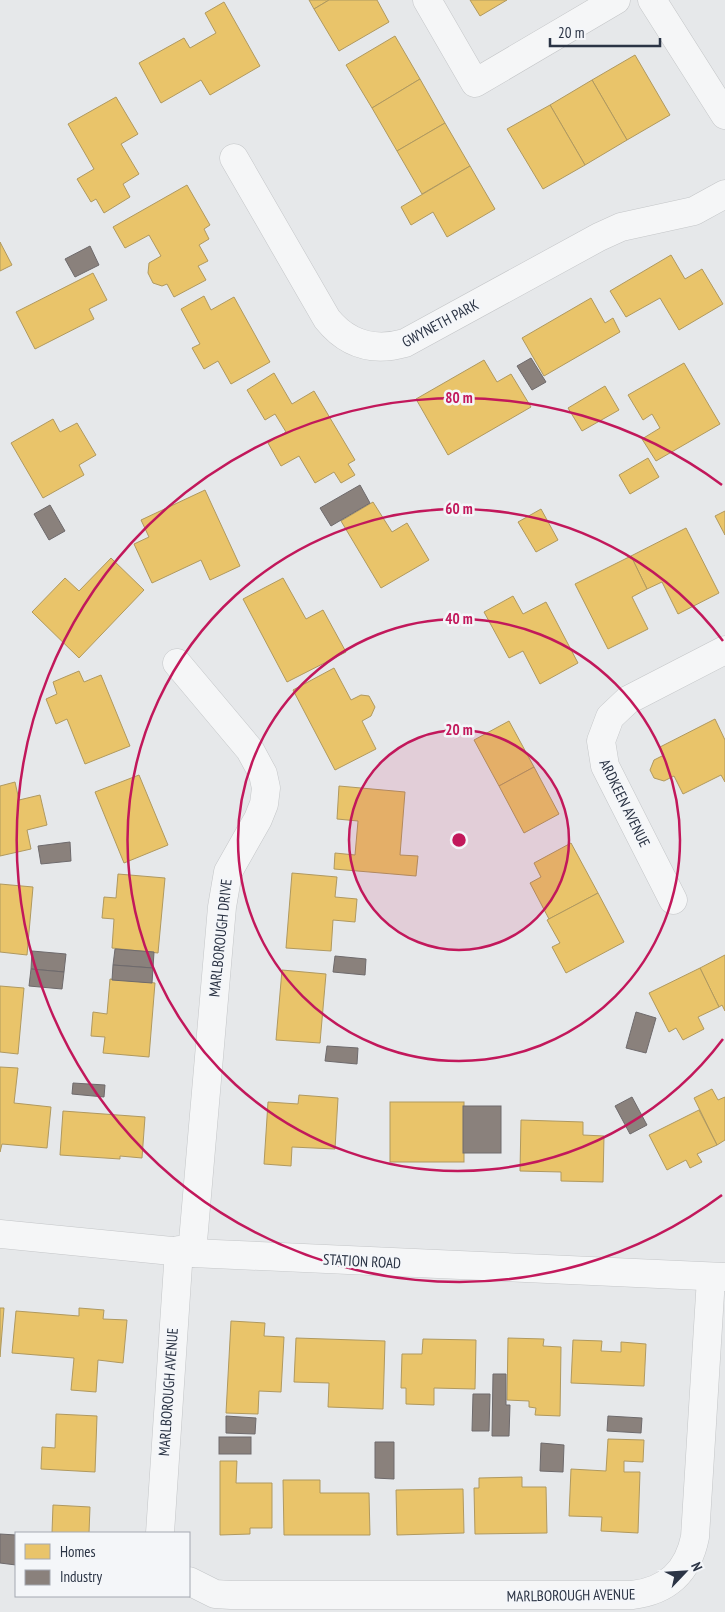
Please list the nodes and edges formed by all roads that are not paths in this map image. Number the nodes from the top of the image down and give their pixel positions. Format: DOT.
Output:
graph roads {
  1 [pos="427,0"];
  2 [pos="616,0"];
  3 [pos="652,0"];
  4 [pos="725,115"];
  5 [pos="234,158"];
  6 [pos="725,194"];
  7 [pos="725,650"];
  8 [pos="176,662"];
  9 [pos="673,900"];
  10 [pos="0,1234"];
  11 [pos="185,1252"];
  12 [pos="718,1278"];
  13 [pos="160,1532"];
  14 [pos="190,1582"];
  1 -- 2 [label="street"];
  3 -- 4 [label="street"];
  5 -- 6 [label="street, GWYNETH PARK"];
  7 -- 9 [label="street, ARDKEEN AVENUE"];
  8 -- 11 [label="street, MARLBOROUGH DRIVE"];
  10 -- 11 [label="street, STATION ROAD"];
  11 -- 12 [label="street, STATION ROAD"];
  11 -- 13 [label="street, MARLBOROUGH AVENUE"];
  12 -- 14 [label="street, MARLBOROUGH AVENUE"];
}
